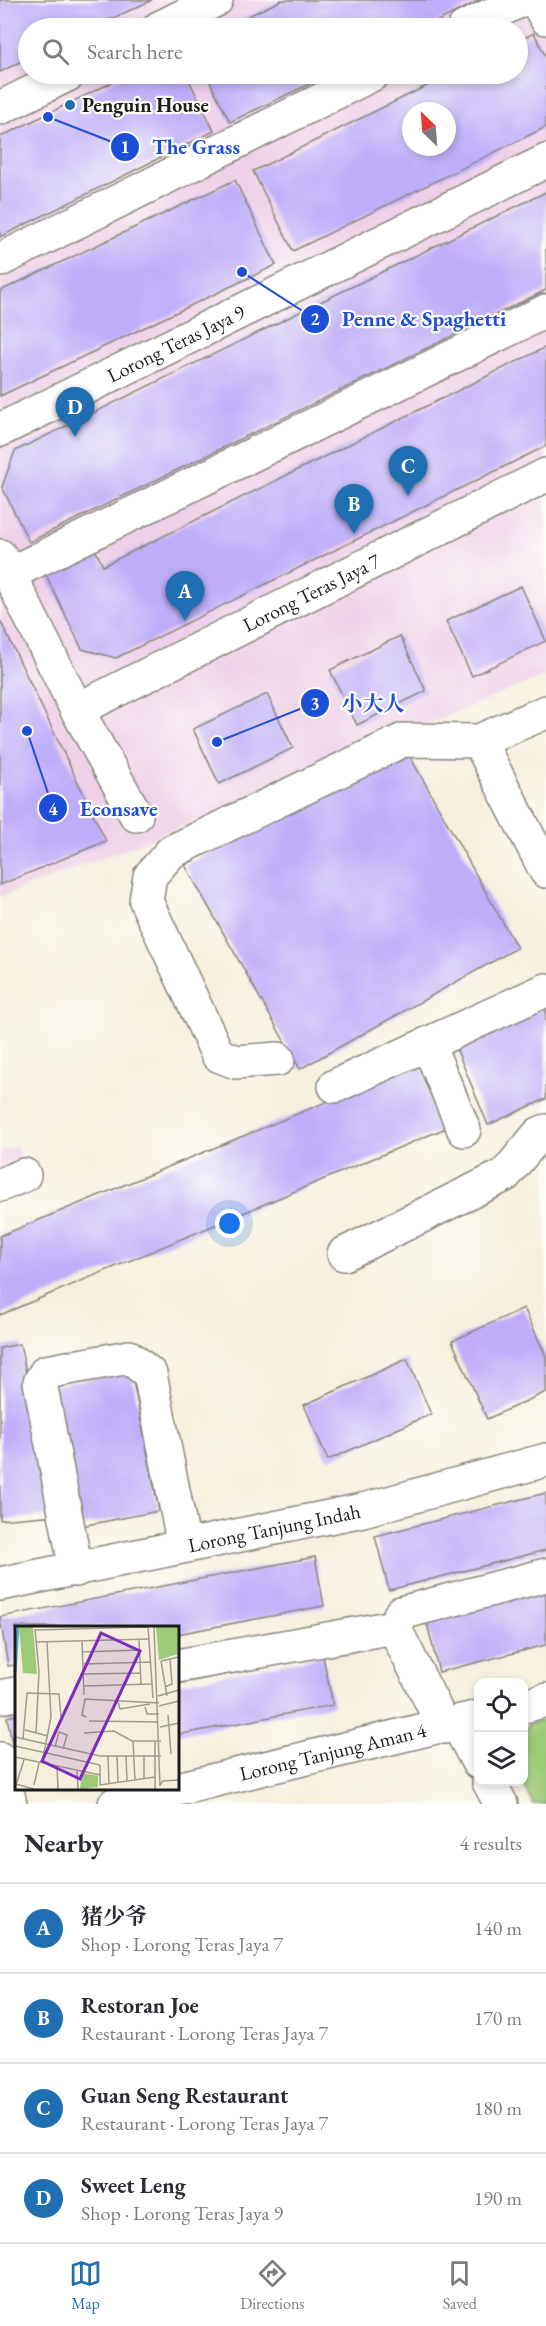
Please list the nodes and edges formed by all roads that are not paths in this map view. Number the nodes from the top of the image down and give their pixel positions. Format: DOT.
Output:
graph roads {
  1 [pos="521,0"];
  2 [pos="536,0"];
  3 [pos="201,3"];
  4 [pos="176,18"];
  5 [pos="484,18"];
  6 [pos="546,18"];
  7 [pos="49,84"];
  8 [pos="354,84"];
  9 [pos="0,108"];
  10 [pos="546,161"];
  11 [pos="0,260"];
  12 [pos="546,311"];
  13 [pos="0,430"];
  14 [pos="546,475"];
  15 [pos="4,565"];
  16 [pos="77,710"];
  17 [pos="546,712"];
  18 [pos="479,741"];
  19 [pos="136,815"];
  20 [pos="546,871"];
  21 [pos="546,990"];
  22 [pos="428,1044"];
  23 [pos="278,1059"];
  24 [pos="335,1086"];
  25 [pos="464,1130"];
  26 [pos="546,1131"];
  27 [pos="344,1254"];
  28 [pos="546,1460"];
  29 [pos="184,1546"];
  30 [pos="76,1570"];
  31 [pos="546,1575"];
  32 [pos="0,1584"];
  33 [pos="394,1627"];
  34 [pos="178,1666"];
  35 [pos="15,1694"];
  36 [pos="0,1697"];
  37 [pos="546,1700"];
  38 [pos="528,1705"];
  39 [pos="460,1722"];
  40 [pos="474,1753"];
  41 [pos="0,1759"];
  42 [pos="491,1786"];
  43 [pos="212,1794"];
  44 [pos="10,1804"];
  45 [pos="115,1804"];
  46 [pos="501,1804"];
  1 -- 5 [label="street"];
  2 -- 6 [label="street"];
  3 -- 4 [label="street"];
  7 -- 9 [label="street"];
  8 -- 11 [label="street"];
  10 -- 13 [label="street, Lorong Teras Jaya 9"];
  12 -- 15 [label="street"];
  14 -- 16 [label="street, Lorong Teras Jaya 7"];
  15 -- 16 [label="street"];
  16 -- 19 [label="street"];
  17 -- 18 [label="street"];
  18 -- 20 [label="street"];
  18 -- 23 [label="street"];
  21 -- 22 [label="street"];
  22 -- 24 [label="street"];
  22 -- 25 [label="street"];
  26 -- 27 [label="street"];
  28 -- 29 [label="street, Lorong Tanjung Indah"];
  29 -- 30 [label="street, Lorong Tanjung Indah"];
  29 -- 30 [label="street"];
  30 -- 32 [label="street, Lorong Tanjung Indah"];
  31 -- 33 [label="street"];
  33 -- 34 [label="street"];
  33 -- 39 [label="street"];
  35 -- 36 [label="street"];
  37 -- 38 [label="street"];
  39 -- 40 [label="street"];
  39 -- 43 [label="street, Lorong Tanjung Aman 4"];
  41 -- 44 [label="street"];
  42 -- 46 [label="street"];
  43 -- 45 [label="street, Lorong Tanjung Aman 4"];
}
